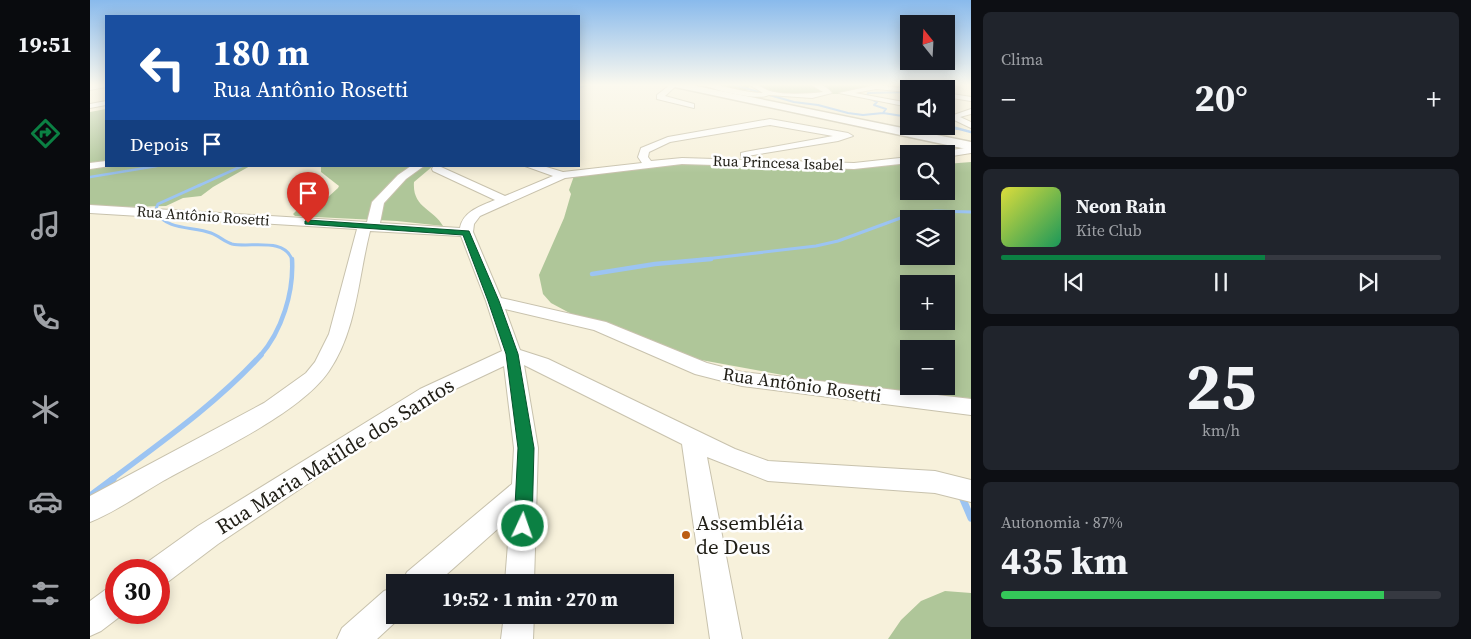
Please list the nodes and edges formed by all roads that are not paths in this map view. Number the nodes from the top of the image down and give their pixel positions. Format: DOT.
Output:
graph roads {
  1 [pos="817,114"];
  2 [pos="960,114"];
  3 [pos="971,125"];
  4 [pos="971,146"];
  5 [pos="971,150"];
  6 [pos="955,153"];
  7 [pos="715,160"];
  8 [pos="900,161"];
  9 [pos="105,164"];
  10 [pos="648,164"];
  11 [pos="90,166"];
  12 [pos="417,167"];
  13 [pos="534,167"];
  14 [pos="436,169"];
  15 [pos="563,175"];
  16 [pos="504,200"];
  17 [pos="90,209"];
  18 [pos="368,227"];
  19 [pos="466,232"];
  20 [pos="494,301"];
  21 [pos="512,354"];
  22 [pos="971,408"];
  23 [pos="692,437"];
  24 [pos="525,488"];
  25 [pos="971,491"];
  26 [pos="90,510"];
  27 [pos="170,563"];
  28 [pos="426,574"];
  29 [pos="520,574"];
  30 [pos="105,609"];
  31 [pos="386,610"];
  32 [pos="90,620"];
  33 [pos="519,624"];
  34 [pos="354,639"];
  35 [pos="518,639"];
  36 [pos="726,639"];
  1 -- 4 [label="main road"];
  2 -- 3 [label="street"];
  5 -- 6 [label="street"];
  7 -- 8 [label="street, Rua Princesa Isabel"];
  7 -- 10 [label="street, Rua Princesa Isabel"];
  7 -- 10 [label="street"];
  9 -- 11 [label="street"];
  10 -- 15 [label="street, Rua Princesa Isabel"];
  12 -- 18 [label="street"];
  13 -- 15 [label="street"];
  14 -- 16 [label="street"];
  15 -- 16 [label="street"];
  16 -- 19 [label="street"];
  17 -- 18 [label="street, Rua Antônio Rosetti"];
  18 -- 19 [label="street, Rua Antônio Rosetti"];
  18 -- 26 [label="street"];
  19 -- 20 [label="street"];
  20 -- 21 [label="street"];
  20 -- 22 [label="street, Rua Antônio Rosetti"];
  21 -- 23 [label="street"];
  21 -- 24 [label="street"];
  21 -- 27 [label="street, Rua Maria Matilde dos Santos"];
  23 -- 25 [label="street"];
  23 -- 36 [label="street"];
  24 -- 28 [label="street"];
  24 -- 29 [label="street"];
  30 -- 32 [label="street"];
  31 -- 34 [label="street"];
  33 -- 35 [label="street"];
}
